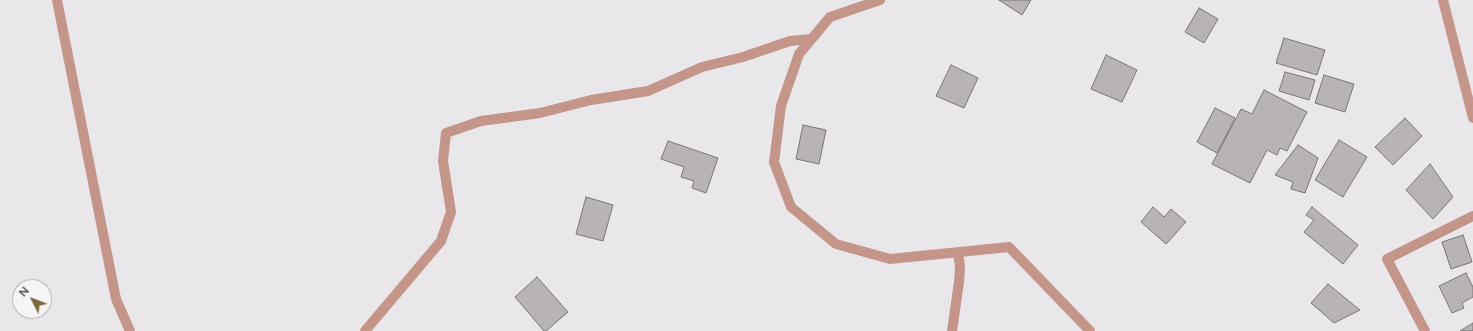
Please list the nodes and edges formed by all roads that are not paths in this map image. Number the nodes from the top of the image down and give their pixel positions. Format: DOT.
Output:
graph roads {
  1 [pos="57,0"];
  2 [pos="880,0"];
  3 [pos="1443,0"];
  4 [pos="811,39"];
  5 [pos="1473,118"];
  6 [pos="1473,216"];
  7 [pos="958,252"];
  8 [pos="130,331"];
  9 [pos="365,331"];
  10 [pos="952,331"];
  11 [pos="1090,331"];
  12 [pos="1425,331"];
  1 -- 8 [label="street"];
  2 -- 4 [label="street"];
  3 -- 5 [label="street"];
  4 -- 7 [label="street"];
  4 -- 9 [label="street"];
  6 -- 12 [label="street"];
  7 -- 10 [label="street"];
  7 -- 11 [label="street"];
}
